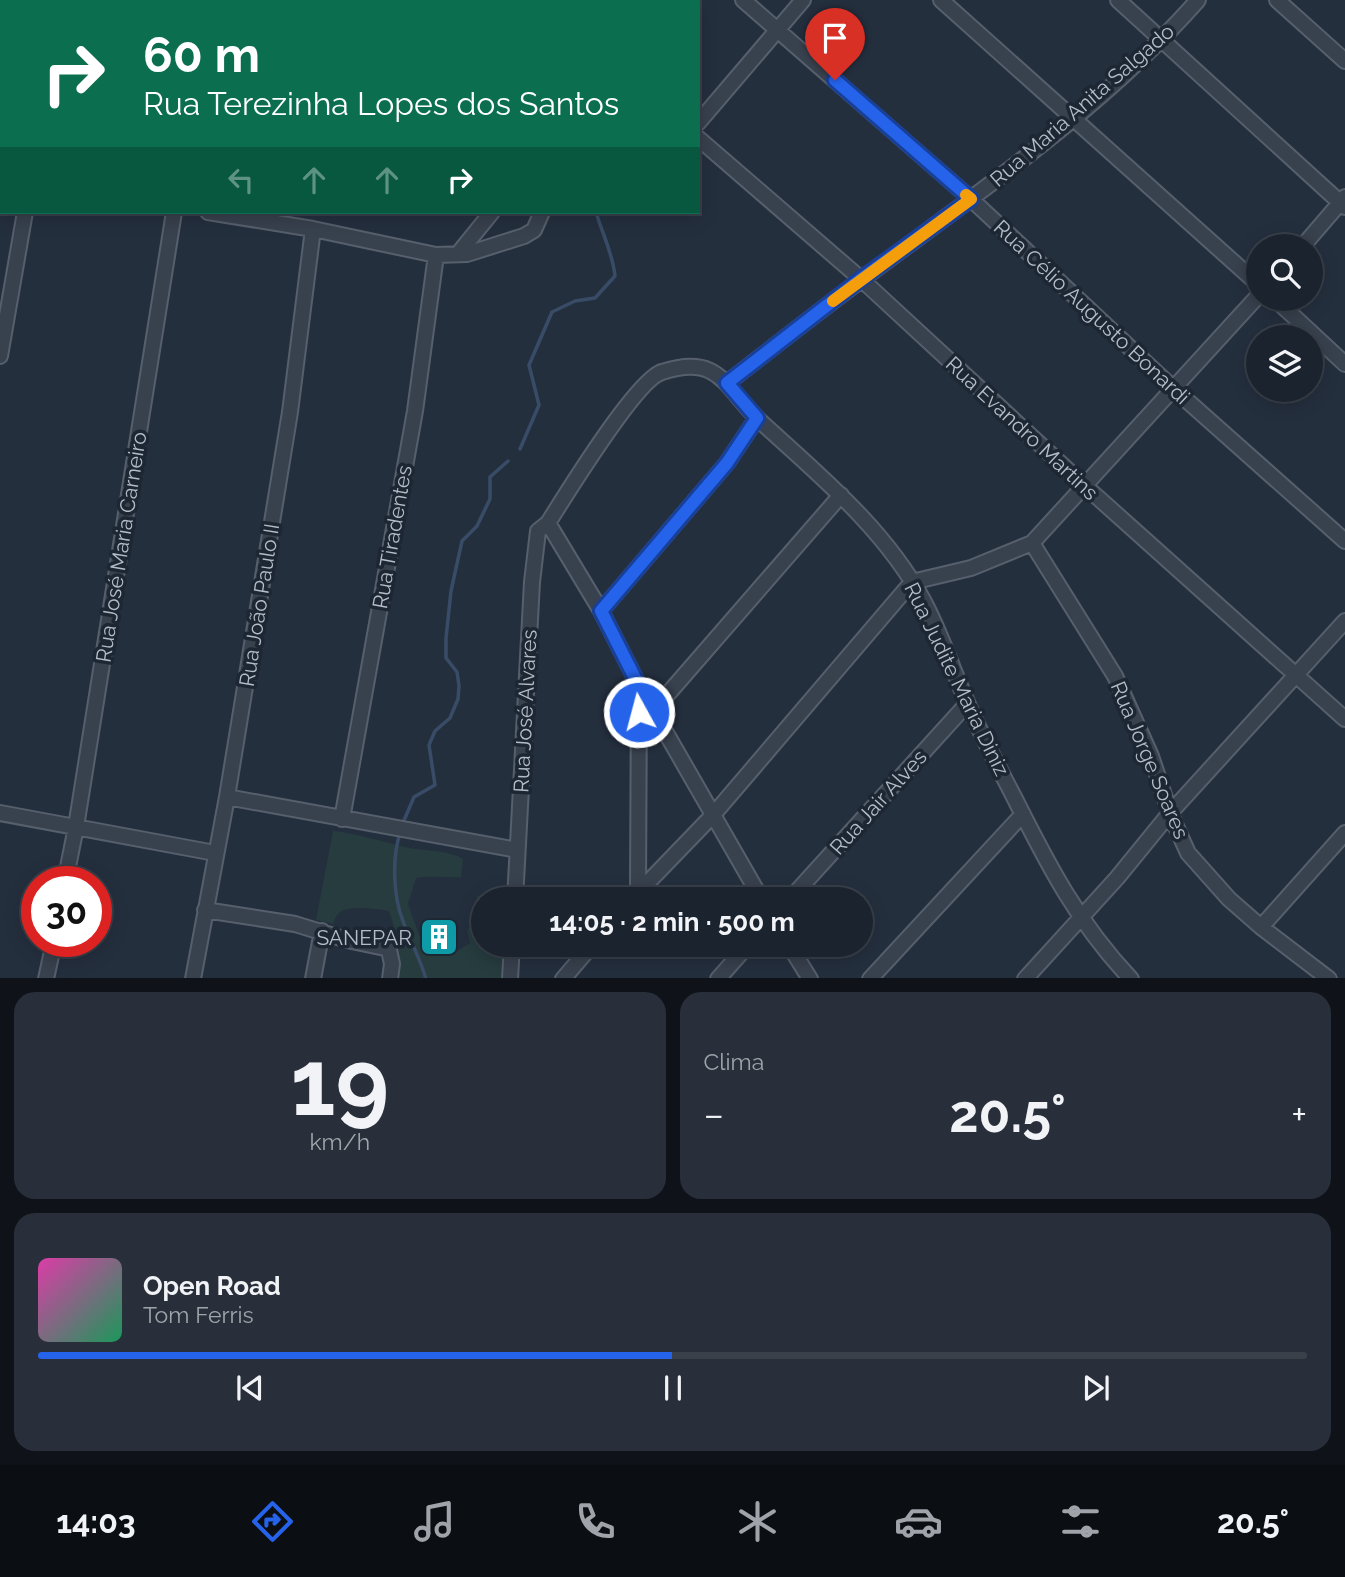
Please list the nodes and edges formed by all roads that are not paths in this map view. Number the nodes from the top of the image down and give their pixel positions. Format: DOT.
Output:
graph roads {
  1 [pos="743,0"];
  2 [pos="803,0"];
  3 [pos="941,0"];
  4 [pos="1118,0"];
  5 [pos="1198,0"];
  6 [pos="1277,0"];
  7 [pos="777,29"];
  8 [pos="1162,41"];
  9 [pos="1345,61"];
  10 [pos="1073,118"];
  11 [pos="700,121"];
  12 [pos="700,140"];
  13 [pos="971,199"];
  14 [pos="1344,202"];
  15 [pos="25,214"];
  16 [pos="174,214"];
  17 [pos="220,214"];
  18 [pos="490,214"];
  19 [pos="540,214"];
  20 [pos="313,229"];
  21 [pos="1314,234"];
  22 [pos="458,254"];
  23 [pos="436,255"];
  24 [pos="1246,273"];
  25 [pos="861,279"];
  26 [pos="1246,309"];
  27 [pos="1288,311"];
  28 [pos="0,356"];
  29 [pos="1345,363"];
  30 [pos="727,383"];
  31 [pos="1174,388"];
  32 [pos="757,418"];
  33 [pos="1085,486"];
  34 [pos="841,495"];
  35 [pos="545,524"];
  36 [pos="1345,541"];
  37 [pos="1032,543"];
  38 [pos="912,582"];
  39 [pos="601,611"];
  40 [pos="1345,621"];
  41 [pos="1296,675"];
  42 [pos="639,686"];
  43 [pos="967,704"];
  44 [pos="654,710"];
  45 [pos="1345,719"];
  46 [pos="227,797"];
  47 [pos="0,813"];
  48 [pos="1170,813"];
  49 [pos="1023,814"];
  50 [pos="713,815"];
  51 [pos="342,819"];
  52 [pos="76,827"];
  53 [pos="1345,833"];
  54 [pos="517,850"];
  55 [pos="215,853"];
  56 [pos="68,866"];
  57 [pos="516,887"];
  58 [pos="634,887"];
  59 [pos="642,887"];
  60 [pos="755,887"];
  61 [pos="801,887"];
  62 [pos="205,910"];
  63 [pos="1079,917"];
  64 [pos="1261,927"];
  65 [pos="322,931"];
  66 [pos="51,957"];
  67 [pos="511,957"];
  68 [pos="581,957"];
  69 [pos="737,957"];
  70 [pos="797,957"];
  71 [pos="46,978"];
  72 [pos="193,978"];
  73 [pos="313,978"];
  74 [pos="390,978"];
  75 [pos="510,978"];
  76 [pos="563,978"];
  77 [pos="718,978"];
  78 [pos="810,978"];
  79 [pos="870,978"];
  80 [pos="1025,978"];
  81 [pos="1131,978"];
  82 [pos="1329,978"];
  1 -- 7 [label="street, Rua Célio Augusto Bonardi"];
  2 -- 7 [label="street"];
  3 -- 10 [label="street"];
  4 -- 8 [label="street"];
  5 -- 8 [label="street, Rua Maria Anita Salgado"];
  6 -- 9 [label="street"];
  7 -- 11 [label="street"];
  7 -- 13 [label="street, Rua Célio Augusto Bonardi"];
  8 -- 10 [label="street, Rua Maria Anita Salgado"];
  8 -- 14 [label="street"];
  10 -- 13 [label="street, Rua Maria Anita Salgado"];
  10 -- 24 [label="street"];
  12 -- 25 [label="street, Rua Evandro Martins"];
  13 -- 25 [label="street, Rua Maria Anita Salgado"];
  13 -- 31 [label="street, Rua Célio Augusto Bonardi"];
  14 -- 21 [label="street"];
  15 -- 28 [label="street"];
  16 -- 52 [label="street, Rua José Maria Carneiro"];
  17 -- 20 [label="street"];
  18 -- 22 [label="street"];
  19 -- 22 [label="street"];
  20 -- 23 [label="street"];
  20 -- 46 [label="street, Rua João Paulo II"];
  22 -- 23 [label="street"];
  23 -- 51 [label="street, Rua Tiradentes"];
  25 -- 30 [label="street, Rua Maria Anita Salgado"];
  25 -- 33 [label="street, Rua Evandro Martins"];
  26 -- 31 [label="street"];
  27 -- 29 [label="street"];
  30 -- 32 [label="street, Rua Judite Maria Diniz"];
  30 -- 35 [label="street, Rua Judite Maria Diniz"];
  31 -- 33 [label="street"];
  31 -- 36 [label="street, Rua Célio Augusto Bonardi"];
  32 -- 34 [label="street, Rua Judite Maria Diniz"];
  32 -- 39 [label="street"];
  33 -- 37 [label="street"];
  33 -- 41 [label="street, Rua Evandro Martins"];
  34 -- 38 [label="street, Rua Judite Maria Diniz"];
  34 -- 44 [label="street"];
  35 -- 39 [label="street"];
  35 -- 54 [label="street, Rua José Alvares"];
  37 -- 38 [label="street"];
  37 -- 48 [label="street, Rua Jorge Soares"];
  38 -- 43 [label="street, Rua Judite Maria Diniz"];
  38 -- 50 [label="street"];
  39 -- 42 [label="street"];
  40 -- 41 [label="street"];
  41 -- 45 [label="street, Rua Evandro Martins"];
  41 -- 48 [label="street"];
  42 -- 44 [label="street"];
  42 -- 58 [label="street"];
  43 -- 49 [label="street, Rua Judite Maria Diniz"];
  43 -- 61 [label="street, Rua Jair Alves"];
  44 -- 50 [label="street"];
  46 -- 51 [label="street"];
  46 -- 55 [label="street, Rua João Paulo II"];
  47 -- 52 [label="street"];
  48 -- 63 [label="street"];
  48 -- 64 [label="street, Rua Jorge Soares"];
  49 -- 63 [label="street, Rua Judite Maria Diniz"];
  49 -- 79 [label="street"];
  50 -- 59 [label="street"];
  50 -- 60 [label="street"];
  51 -- 54 [label="street"];
  52 -- 55 [label="street"];
  52 -- 56 [label="street, Rua José Maria Carneiro"];
  53 -- 64 [label="street"];
  54 -- 57 [label="street, Rua José Alvares"];
  55 -- 62 [label="street, Rua João Paulo II"];
  62 -- 65 [label="street"];
  62 -- 72 [label="street, Rua João Paulo II"];
  63 -- 80 [label="street"];
  63 -- 81 [label="street, Rua Judite Maria Diniz"];
  64 -- 82 [label="street, Rua Jorge Soares"];
  65 -- 73 [label="street"];
  65 -- 74 [label="street"];
  66 -- 71 [label="street"];
  67 -- 75 [label="street"];
  68 -- 76 [label="street"];
  69 -- 77 [label="street"];
  70 -- 78 [label="street"];
}
